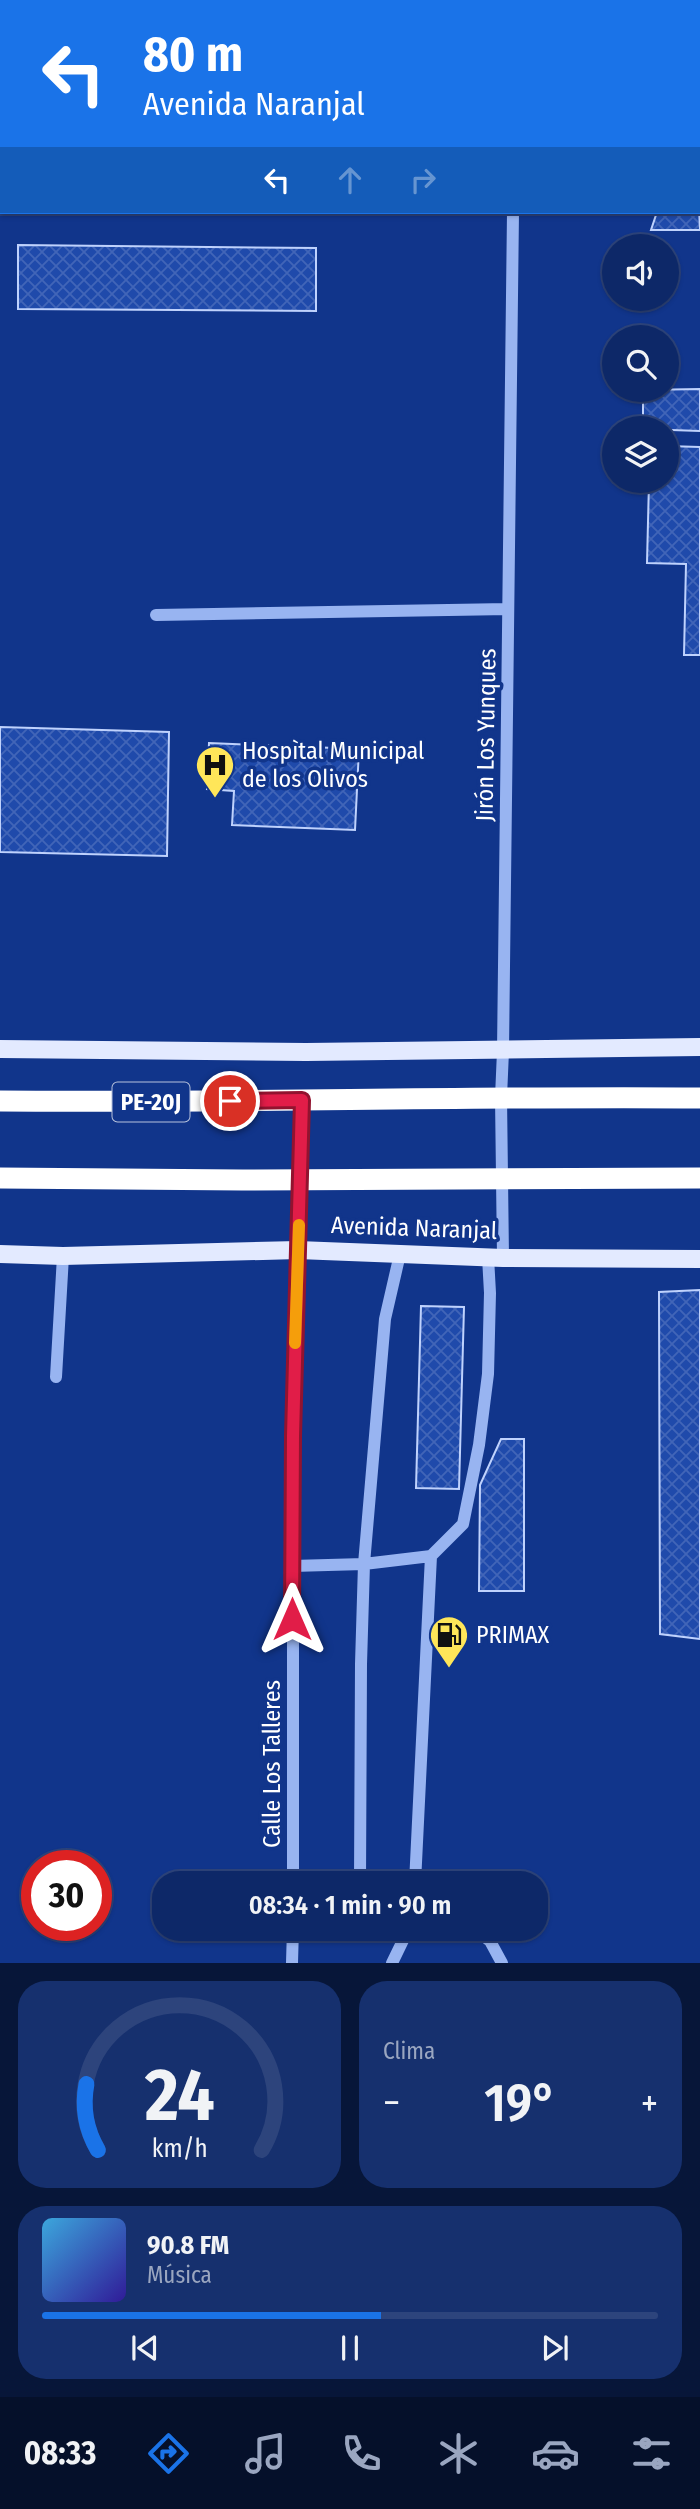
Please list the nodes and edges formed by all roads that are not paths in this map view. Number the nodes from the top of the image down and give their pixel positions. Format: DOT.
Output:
graph roads {
  1 [pos="513,214"];
  2 [pos="508,610"];
  3 [pos="156,615"];
  4 [pos="700,1047"];
  5 [pos="0,1049"];
  6 [pos="503,1051"];
  7 [pos="501,1097"];
  8 [pos="700,1098"];
  9 [pos="302,1100"];
  10 [pos="0,1101"];
  11 [pos="0,1178"];
  12 [pos="502,1178"];
  13 [pos="700,1178"];
  14 [pos="300,1180"];
  15 [pos="298,1250"];
  16 [pos="0,1254"];
  17 [pos="400,1254"];
  18 [pos="63,1256"];
  19 [pos="496,1258"];
  20 [pos="700,1259"];
  21 [pos="56,1377"];
  22 [pos="431,1556"];
  23 [pos="364,1564"];
  24 [pos="292,1566"];
  25 [pos="293,1871"];
  26 [pos="360,1871"];
  27 [pos="416,1871"];
  28 [pos="293,1941"];
  29 [pos="402,1941"];
  30 [pos="490,1941"];
  31 [pos="292,1963"];
  32 [pos="391,1963"];
  33 [pos="502,1963"];
  1 -- 2 [label="street, Jirón Los Yunques"];
  2 -- 3 [label="street"];
  2 -- 6 [label="street, Jirón Los Yunques"];
  4 -- 6 [label="main road"];
  5 -- 6 [label="main road"];
  6 -- 7 [label="street, Jirón Los Yunques"];
  7 -- 8 [label="highway, PE-20J"];
  7 -- 9 [label="highway, PE-20J"];
  7 -- 12 [label="street, Jirón Los Yunques"];
  9 -- 10 [label="highway, PE-20J"];
  9 -- 14 [label="street, Calle Los Talleres"];
  11 -- 14 [label="highway, Avenida Naranjal"];
  12 -- 13 [label="highway, Avenida Naranjal"];
  12 -- 14 [label="highway, Avenida Naranjal"];
  12 -- 19 [label="street, Jirón Los Yunques"];
  14 -- 15 [label="street, Calle Los Talleres"];
  15 -- 17 [label="main road, Avenida Naranjal"];
  15 -- 18 [label="main road, Avenida Naranjal"];
  15 -- 24 [label="street, Calle Los Talleres"];
  16 -- 18 [label="main road, Avenida Naranjal"];
  17 -- 19 [label="main road, Avenida Naranjal"];
  17 -- 23 [label="street"];
  18 -- 21 [label="street"];
  19 -- 20 [label="main road, Avenida Naranjal"];
  19 -- 22 [label="street, Jirón Los Yunques"];
  22 -- 23 [label="street"];
  22 -- 27 [label="street"];
  23 -- 24 [label="street"];
  23 -- 26 [label="street"];
  24 -- 25 [label="street, Calle Los Talleres"];
  28 -- 31 [label="street"];
  29 -- 32 [label="street"];
  30 -- 33 [label="street"];
}
